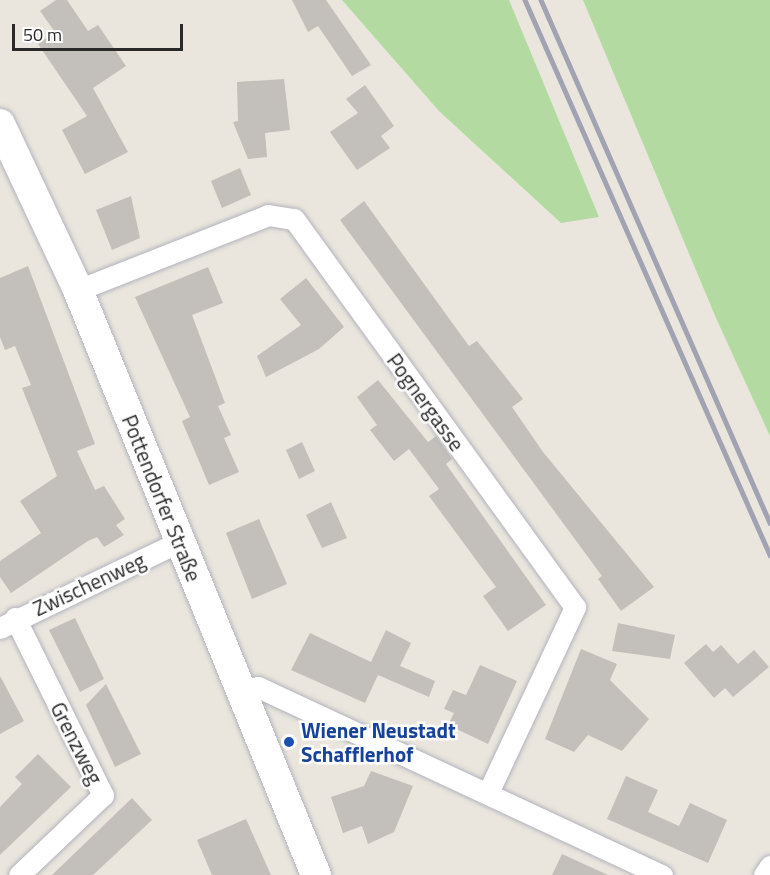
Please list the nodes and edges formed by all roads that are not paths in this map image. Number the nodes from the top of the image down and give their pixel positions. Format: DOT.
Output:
graph roads {
  1 [pos="0,124"];
  2 [pos="78,290"];
  3 [pos="179,542"];
  4 [pos="7,623"];
  5 [pos="240,690"];
  6 [pos="489,791"];
  7 [pos="770,866"];
  8 [pos="19,875"];
  9 [pos="316,875"];
  10 [pos="662,875"];
  11 [pos="764,875"];
  1 -- 2 [label="main road, Pottendorfer Straße"];
  2 -- 3 [label="main road, Pottendorfer Straße"];
  2 -- 6 [label="street, Pognergasse"];
  3 -- 4 [label="street, Zwischenweg"];
  3 -- 5 [label="main road, Pottendorfer Straße"];
  4 -- 8 [label="street, Grenzweg"];
  5 -- 6 [label="street"];
  5 -- 9 [label="main road, Pottendorfer Straße"];
  6 -- 10 [label="street"];
  7 -- 11 [label="street"];
}
